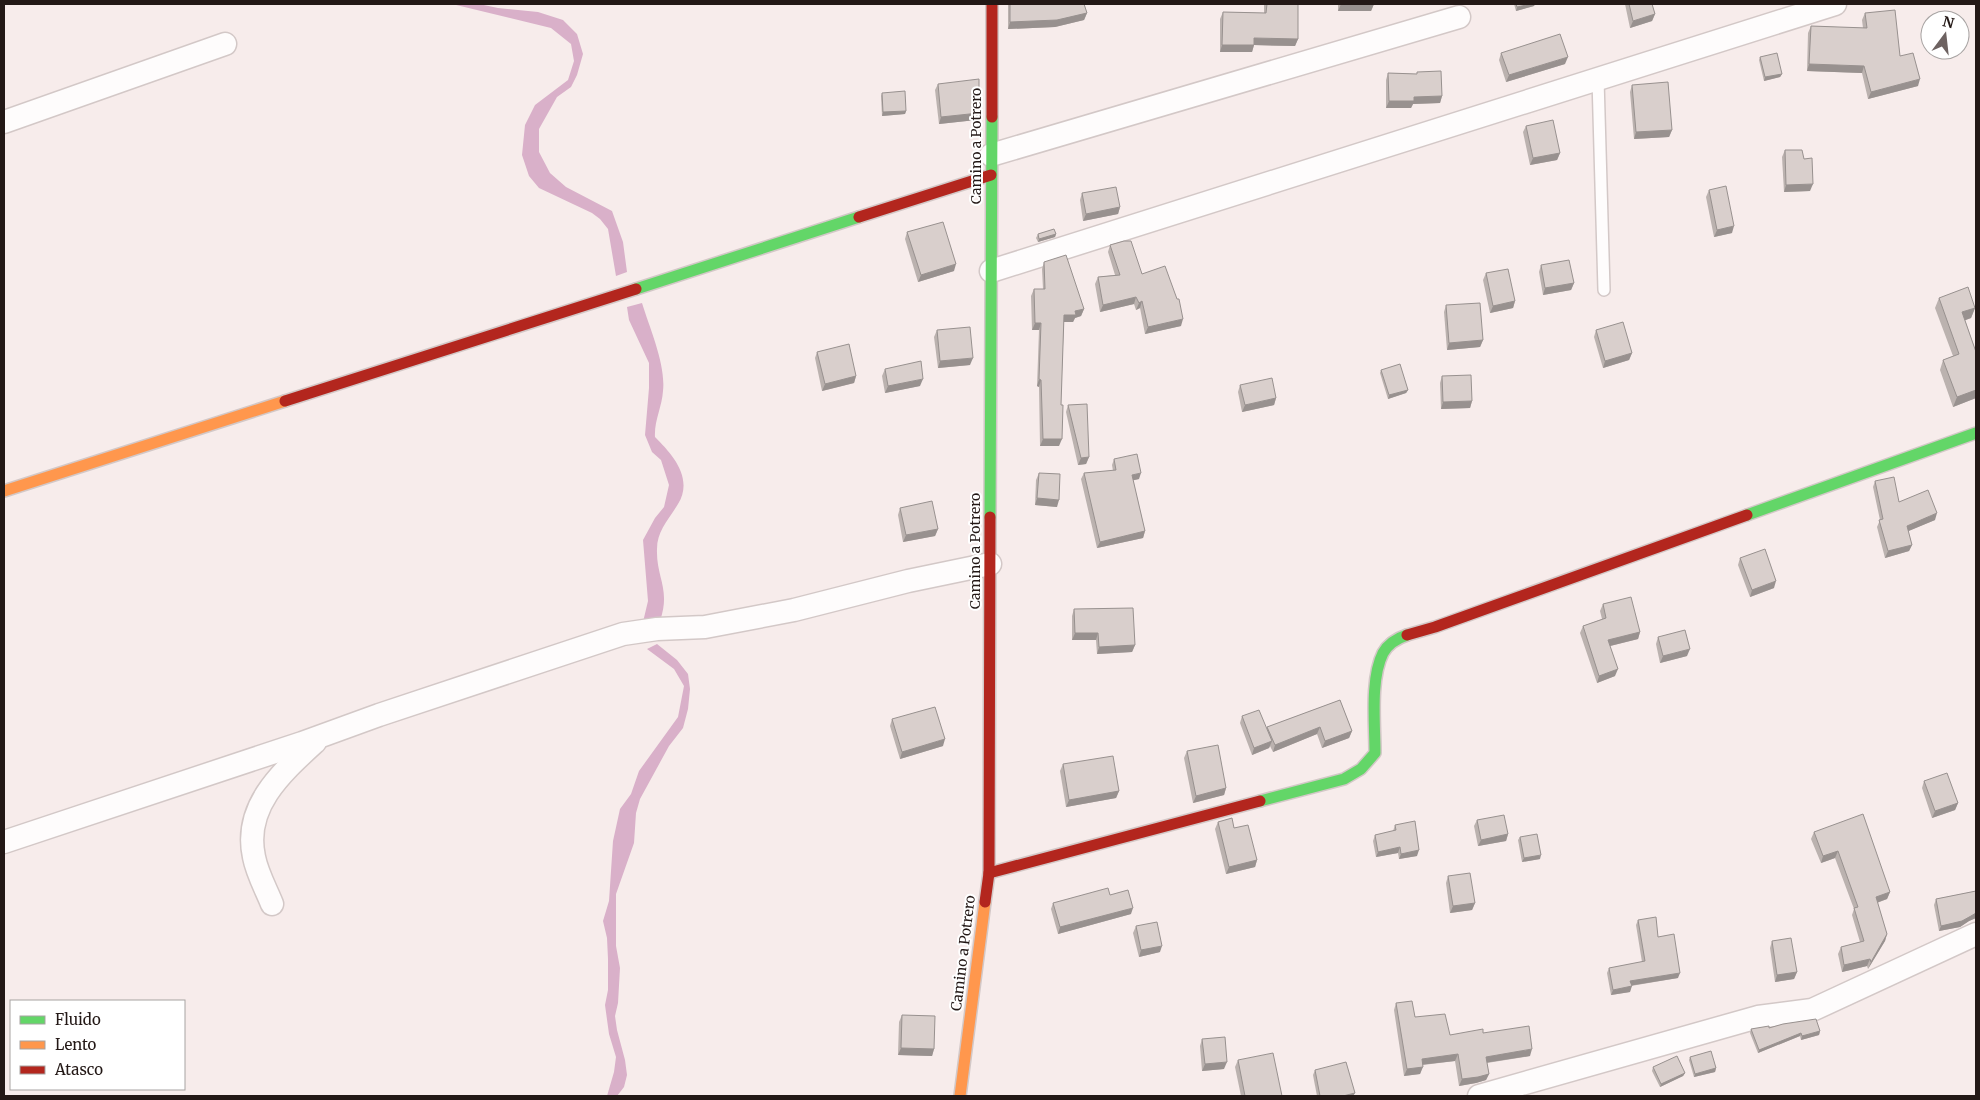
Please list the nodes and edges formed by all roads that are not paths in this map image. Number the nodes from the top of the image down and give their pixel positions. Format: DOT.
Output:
graph roads {
  1 [pos="992,4"];
  2 [pos="1835,4"];
  3 [pos="1460,17"];
  4 [pos="225,44"];
  5 [pos="1598,79"];
  6 [pos="4,122"];
  7 [pos="991,165"];
  8 [pos="991,271"];
  9 [pos="1604,290"];
  10 [pos="1976,433"];
  11 [pos="4,491"];
  12 [pos="990,564"];
  13 [pos="323,735"];
  14 [pos="4,842"];
  15 [pos="989,873"];
  16 [pos="272,904"];
  17 [pos="1976,934"];
  18 [pos="960,1096"];
  19 [pos="1479,1096"];
  1 -- 7 [label="street, Camino a Potrero"];
  2 -- 5 [label="street"];
  3 -- 7 [label="street"];
  4 -- 6 [label="street"];
  5 -- 8 [label="street"];
  5 -- 9 [label="lane"];
  7 -- 8 [label="street, Camino a Potrero"];
  7 -- 11 [label="street"];
  8 -- 12 [label="street, Camino a Potrero"];
  10 -- 15 [label="street"];
  12 -- 13 [label="street"];
  12 -- 15 [label="street, Camino a Potrero"];
  13 -- 14 [label="street"];
  13 -- 16 [label="street"];
  15 -- 18 [label="street, Camino a Potrero"];
  17 -- 19 [label="street"];
}
